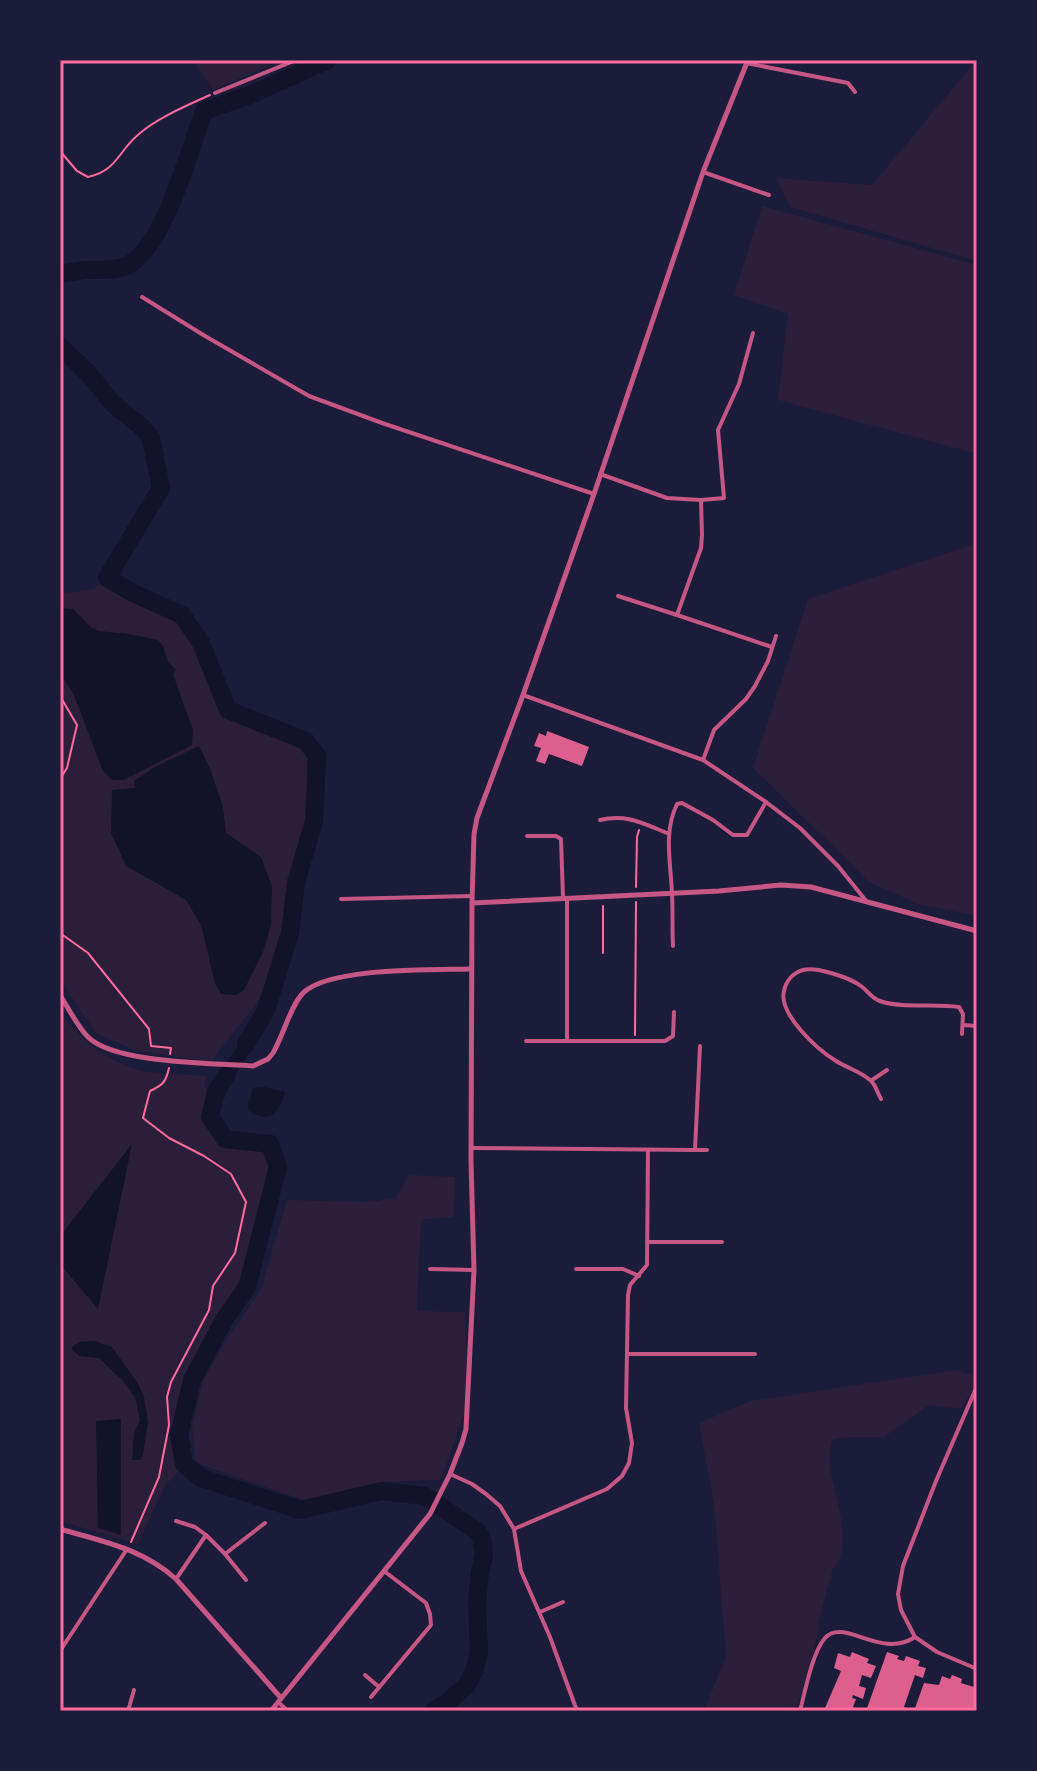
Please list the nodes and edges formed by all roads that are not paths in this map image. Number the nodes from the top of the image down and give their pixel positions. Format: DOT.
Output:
graph roads {
  1 [pos="296,60"];
  2 [pos="747,62"];
  3 [pos="855,92"];
  4 [pos="215,93"];
  5 [pos="703,172"];
  6 [pos="769,195"];
  7 [pos="142,297"];
  8 [pos="753,333"];
  9 [pos="600,474"];
  10 [pos="594,494"];
  11 [pos="701,500"];
  12 [pos="618,596"];
  13 [pos="677,615"];
  14 [pos="776,636"];
  15 [pos="772,647"];
  16 [pos="523,695"];
  17 [pos="703,760"];
  18 [pos="766,802"];
  19 [pos="600,820"];
  20 [pos="668,833"];
  21 [pos="527,836"];
  22 [pos="672,894"];
  23 [pos="565,898"];
  24 [pos="341,899"];
  25 [pos="472,900"];
  26 [pos="868,903"];
  27 [pos="977,931"];
  28 [pos="673,946"];
  29 [pos="471,969"];
  30 [pos="60,995"];
  31 [pos="674,1012"];
  32 [pos="963,1025"];
  33 [pos="977,1026"];
  34 [pos="962,1034"];
  35 [pos="526,1041"];
  36 [pos="567,1041"];
  37 [pos="700,1046"];
  38 [pos="887,1070"];
  39 [pos="872,1081"];
  40 [pos="881,1099"];
  41 [pos="471,1148"];
  42 [pos="648,1150"];
  43 [pos="695,1150"];
  44 [pos="707,1150"];
  45 [pos="647,1242"];
  46 [pos="722,1242"];
  47 [pos="430,1269"];
  48 [pos="576,1269"];
  49 [pos="474,1270"];
  50 [pos="639,1276"];
  51 [pos="628,1354"];
  52 [pos="755,1354"];
  53 [pos="977,1386"];
  54 [pos="450,1474"];
  55 [pos="176,1521"];
  56 [pos="265,1523"];
  57 [pos="60,1529"];
  58 [pos="514,1529"];
  59 [pos="206,1535"];
  60 [pos="127,1549"];
  61 [pos="225,1554"];
  62 [pos="384,1571"];
  63 [pos="176,1579"];
  64 [pos="246,1580"];
  65 [pos="563,1602"];
  66 [pos="540,1612"];
  67 [pos="915,1637"];
  68 [pos="60,1651"];
  69 [pos="977,1669"];
  70 [pos="365,1675"];
  71 [pos="379,1687"];
  72 [pos="134,1690"];
  73 [pos="371,1697"];
  74 [pos="280,1700"];
  75 [pos="128,1711"];
  76 [pos="271,1711"];
  77 [pos="288,1711"];
  78 [pos="577,1711"];
  79 [pos="800,1711"];
  1 -- 4 [label="street"];
  2 -- 3 [label="street"];
  2 -- 5 [label="street"];
  5 -- 6 [label="street"];
  5 -- 9 [label="street"];
  7 -- 10 [label="street"];
  8 -- 11 [label="street"];
  9 -- 10 [label="street"];
  9 -- 11 [label="street"];
  10 -- 16 [label="street"];
  11 -- 13 [label="street"];
  12 -- 13 [label="street"];
  13 -- 15 [label="street"];
  14 -- 15 [label="street"];
  15 -- 17 [label="street"];
  16 -- 17 [label="street"];
  16 -- 25 [label="street"];
  17 -- 18 [label="street"];
  18 -- 20 [label="street"];
  18 -- 26 [label="street"];
  19 -- 20 [label="street"];
  20 -- 22 [label="street"];
  21 -- 23 [label="street"];
  22 -- 23 [label="street"];
  22 -- 26 [label="street"];
  22 -- 28 [label="street"];
  23 -- 25 [label="street"];
  23 -- 36 [label="street"];
  24 -- 25 [label="street"];
  25 -- 29 [label="street"];
  26 -- 27 [label="street"];
  29 -- 30 [label="street"];
  29 -- 41 [label="street"];
  31 -- 36 [label="street"];
  32 -- 33 [label="street"];
  32 -- 34 [label="street"];
  32 -- 39 [label="street"];
  35 -- 36 [label="street"];
  37 -- 43 [label="street"];
  38 -- 39 [label="street"];
  39 -- 40 [label="street"];
  41 -- 42 [label="street"];
  41 -- 49 [label="street"];
  42 -- 43 [label="street"];
  42 -- 45 [label="street"];
  43 -- 44 [label="street"];
  45 -- 46 [label="street"];
  45 -- 50 [label="street"];
  47 -- 49 [label="street"];
  48 -- 50 [label="street"];
  49 -- 54 [label="street"];
  50 -- 51 [label="street"];
  51 -- 52 [label="street"];
  51 -- 58 [label="street"];
  53 -- 67 [label="street"];
  54 -- 58 [label="street"];
  54 -- 62 [label="street"];
  55 -- 59 [label="street"];
  56 -- 61 [label="street"];
  57 -- 60 [label="street"];
  58 -- 66 [label="street"];
  59 -- 61 [label="street"];
  59 -- 63 [label="street"];
  60 -- 63 [label="street"];
  60 -- 68 [label="street"];
  61 -- 64 [label="street"];
  62 -- 71 [label="street"];
  62 -- 74 [label="street"];
  63 -- 74 [label="street"];
  65 -- 66 [label="street"];
  66 -- 78 [label="street"];
  67 -- 69 [label="street"];
  67 -- 79 [label="street"];
  70 -- 71 [label="street"];
  71 -- 73 [label="street"];
  72 -- 75 [label="street"];
  74 -- 76 [label="street"];
  74 -- 77 [label="street"];
}
